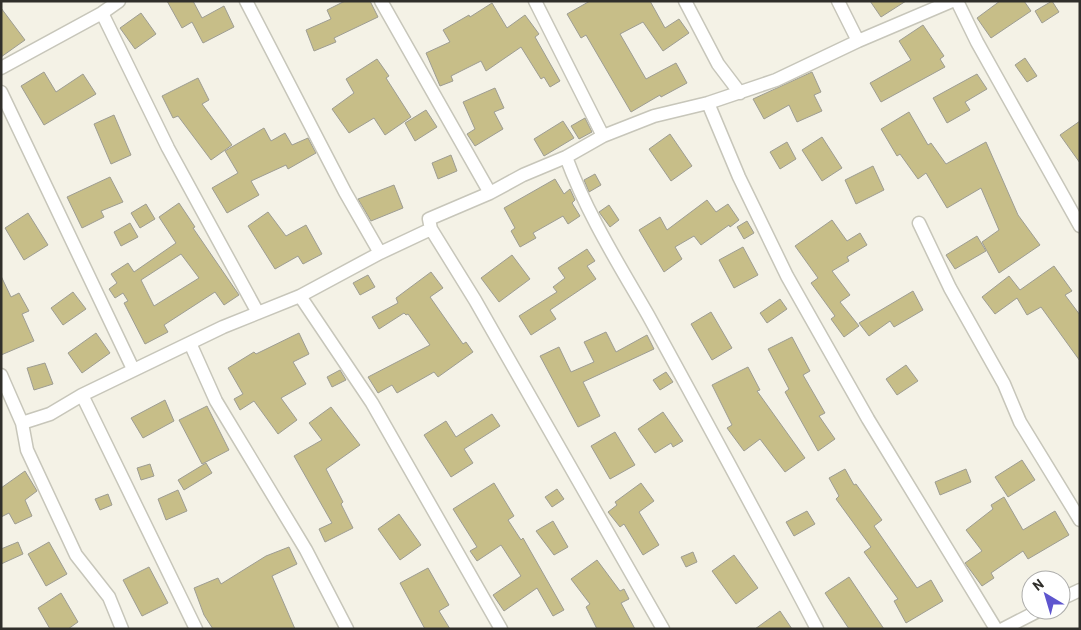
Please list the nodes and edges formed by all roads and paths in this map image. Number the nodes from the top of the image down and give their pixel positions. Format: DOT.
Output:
graph roads {
  1 [pos="119,1"];
  2 [pos="246,1"];
  3 [pos="381,1"];
  4 [pos="535,1"];
  5 [pos="685,1"];
  6 [pos="838,1"];
  7 [pos="952,1"];
  8 [pos="957,1"];
  9 [pos="102,14"];
  10 [pos="858,41"];
  11 [pos="1,68"];
  12 [pos="1,92"];
  13 [pos="740,93"];
  14 [pos="708,103"];
  15 [pos="603,136"];
  16 [pos="566,157"];
  17 [pos="490,193"];
  18 [pos="919,223"];
  19 [pos="1080,226"];
  20 [pos="431,229"];
  21 [pos="380,253"];
  22 [pos="300,296"];
  23 [pos="258,313"];
  24 [pos="190,343"];
  25 [pos="133,369"];
  26 [pos="1,375"];
  27 [pos="82,395"];
  28 [pos="22,423"];
  29 [pos="1080,520"];
  30 [pos="1021,620"];
  31 [pos="122,629"];
  32 [pos="196,629"];
  33 [pos="347,629"];
  34 [pos="501,629"];
  35 [pos="663,629"];
  36 [pos="817,629"];
  37 [pos="996,629"];
  38 [pos="1003,629"];
  1 -- 9 [label="street"];
  2 -- 21 [label="street"];
  3 -- 17 [label="street"];
  4 -- 15 [label="street"];
  5 -- 13 [label="street"];
  6 -- 10 [label="street"];
  7 -- 10 [label="street"];
  8 -- 19 [label="street"];
  9 -- 11 [label="street"];
  9 -- 23 [label="street"];
  10 -- 13 [label="street"];
  12 -- 25 [label="street"];
  13 -- 14 [label="street"];
  14 -- 15 [label="street"];
  14 -- 37 [label="street"];
  15 -- 16 [label="street"];
  16 -- 17 [label="street"];
  16 -- 36 [label="street"];
  17 -- 20 [label="street"];
  18 -- 29 [label="street"];
  20 -- 21 [label="street"];
  20 -- 35 [label="street"];
  21 -- 22 [label="street"];
  22 -- 23 [label="street"];
  22 -- 34 [label="street"];
  23 -- 24 [label="street"];
  24 -- 25 [label="street"];
  24 -- 33 [label="street"];
  25 -- 27 [label="street"];
  26 -- 28 [label="street"];
  27 -- 28 [label="street"];
  27 -- 32 [label="street"];
  28 -- 31 [label="street"];
  30 -- 38 [label="street"];
}
